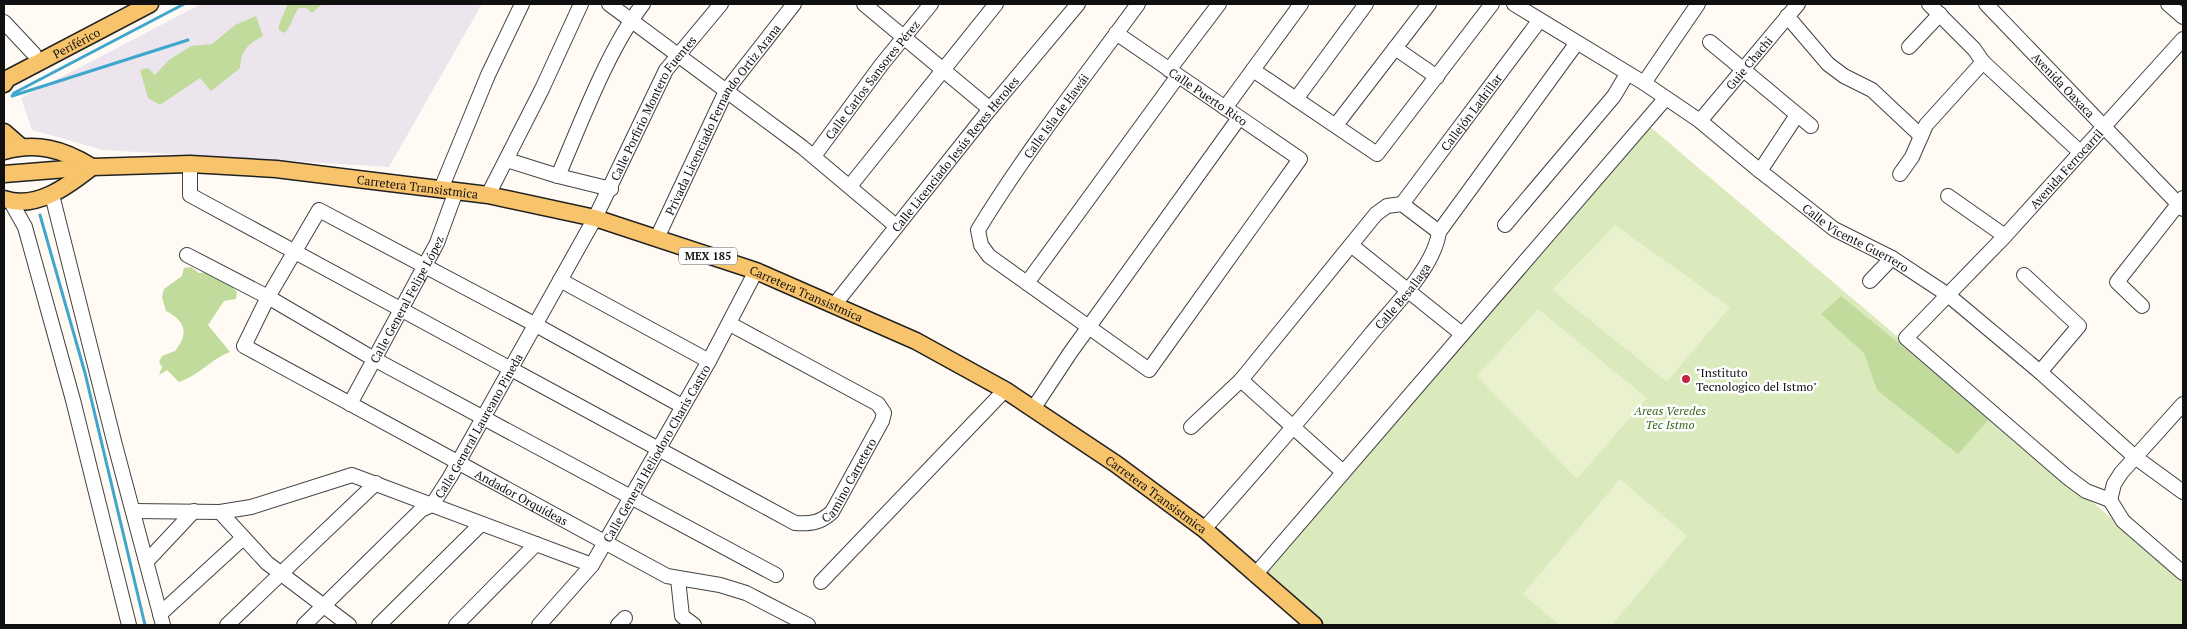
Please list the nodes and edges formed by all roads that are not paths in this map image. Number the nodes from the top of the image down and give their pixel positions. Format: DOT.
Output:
graph roads {
  1 [pos="131,4"];
  2 [pos="150,4"];
  3 [pos="522,4"];
  4 [pos="580,4"];
  5 [pos="609,4"];
  6 [pos="643,4"];
  7 [pos="721,4"];
  8 [pos="794,4"];
  9 [pos="865,4"];
  10 [pos="931,4"];
  11 [pos="996,4"];
  12 [pos="1078,4"];
  13 [pos="1138,4"];
  14 [pos="1219,4"];
  15 [pos="1301,4"];
  16 [pos="1366,4"];
  17 [pos="1428,4"];
  18 [pos="1492,4"];
  19 [pos="1514,4"];
  20 [pos="1698,4"];
  21 [pos="1798,4"];
  22 [pos="1929,4"];
  23 [pos="2168,4"];
  24 [pos="1995,7"];
  25 [pos="1940,14"];
  26 [pos="1787,16"];
  27 [pos="2183,17"];
  28 [pos="631,20"];
  29 [pos="1539,20"];
  30 [pos="4,23"];
  31 [pos="1116,34"];
  32 [pos="904,38"];
  33 [pos="2183,39"];
  34 [pos="1710,42"];
  35 [pos="1576,44"];
  36 [pos="1909,47"];
  37 [pos="1395,48"];
  38 [pos="34,54"];
  39 [pos="678,54"];
  40 [pos="1983,62"];
  41 [pos="944,69"];
  42 [pos="1743,69"];
  43 [pos="1252,70"];
  44 [pos="4,71"];
  45 [pos="1174,73"];
  46 [pos="1627,74"];
  47 [pos="1438,77"];
  48 [pos="1644,83"];
  49 [pos="4,84"];
  50 [pos="726,91"];
  51 [pos="1296,99"];
  52 [pos="1665,99"];
  53 [pos="1225,108"];
  54 [pos="990,109"];
  55 [pos="1797,115"];
  56 [pos="1239,118"];
  57 [pos="1700,121"];
  58 [pos="1336,125"];
  59 [pos="1811,126"];
  60 [pos="2104,126"];
  61 [pos="4,132"];
  62 [pos="1921,136"];
  63 [pos="20,146"];
  64 [pos="4,151"];
  65 [pos="2080,152"];
  66 [pos="814,156"];
  67 [pos="507,160"];
  68 [pos="190,164"];
  69 [pos="92,166"];
  70 [pos="1760,172"];
  71 [pos="4,174"];
  72 [pos="1900,174"];
  73 [pos="558,176"];
  74 [pos="850,186"];
  75 [pos="611,189"];
  76 [pos="448,190"];
  77 [pos="52,195"];
  78 [pos="488,195"];
  79 [pos="1948,196"];
  80 [pos="8,201"];
  81 [pos="2181,203"];
  82 [pos="1402,204"];
  83 [pos="595,218"];
  84 [pos="1505,225"];
  85 [pos="896,226"];
  86 [pos="1439,232"];
  87 [pos="2005,236"];
  88 [pos="657,238"];
  89 [pos="1350,246"];
  90 [pos="293,251"];
  91 [pos="187,255"];
  92 [pos="1892,258"];
  93 [pos="425,266"];
  94 [pos="756,271"];
  95 [pos="2024,276"];
  96 [pos="560,280"];
  97 [pos="1870,281"];
  98 [pos="1028,283"];
  99 [pos="1407,290"];
  100 [pos="1948,296"];
  101 [pos="268,298"];
  102 [pos="835,304"];
  103 [pos="2142,306"];
  104 [pos="401,311"];
  105 [pos="730,324"];
  106 [pos="536,325"];
  107 [pos="1089,328"];
  108 [pos="1462,334"];
  109 [pos="374,359"];
  110 [pos="709,361"];
  111 [pos="511,370"];
  112 [pos="2040,372"];
  113 [pos="1241,380"];
  114 [pos="1005,390"];
  115 [pos="350,404"];
  116 [pos="2183,404"];
  117 [pos="682,406"];
  118 [pos="1033,409"];
  119 [pos="484,417"];
  120 [pos="1191,427"];
  121 [pos="1293,429"];
  122 [pos="658,449"];
  123 [pos="2135,457"];
  124 [pos="458,463"];
  125 [pos="1343,472"];
  126 [pos="376,483"];
  127 [pos="2183,492"];
  128 [pos="630,496"];
  129 [pos="2110,500"];
  130 [pos="432,505"];
  131 [pos="133,511"];
  132 [pos="194,511"];
  133 [pos="220,512"];
  134 [pos="481,524"];
  135 [pos="1204,529"];
  136 [pos="243,538"];
  137 [pos="605,542"];
  138 [pos="536,544"];
  139 [pos="147,562"];
  140 [pos="592,566"];
  141 [pos="279,574"];
  142 [pos="776,574"];
  143 [pos="2183,574"];
  144 [pos="1255,575"];
  145 [pos="678,579"];
  146 [pos="821,582"];
  147 [pos="322,606"];
  148 [pos="162,620"];
  149 [pos="677,621"];
  150 [pos="129,625"];
  151 [pos="227,625"];
  152 [pos="304,625"];
  153 [pos="349,625"];
  154 [pos="379,625"];
  155 [pos="456,625"];
  156 [pos="539,625"];
  157 [pos="694,625"];
  158 [pos="808,625"];
  159 [pos="1314,625"];
  1 -- 38 [label="main road, Periférico"];
  2 -- 49 [label="main road, Periférico"];
  3 -- 76 [label="street, Calle General Felipe López"];
  4 -- 67 [label="street"];
  5 -- 28 [label="street"];
  6 -- 28 [label="street"];
  7 -- 39 [label="street, Calle Porfirio Montero Fuentes"];
  8 -- 50 [label="street, Privada Licenciado Fernando Ortiz Arana"];
  9 -- 32 [label="street"];
  10 -- 32 [label="street, Calle Carlos Sansores Pérez"];
  11 -- 41 [label="street"];
  12 -- 54 [label="street, Calle Licenciado Jesús Reyes Heroles"];
  13 -- 31 [label="street, Calle Isla de Hawái"];
  14 -- 45 [label="street"];
  15 -- 43 [label="street"];
  16 -- 51 [label="street"];
  17 -- 37 [label="street"];
  18 -- 47 [label="street"];
  19 -- 29 [label="street, Calle Vicente Guerrero"];
  20 -- 48 [label="street"];
  21 -- 26 [label="street, Guie Chachi"];
  22 -- 25 [label="street"];
  23 -- 27 [label="street"];
  24 -- 60 [label="street, Avenida Oaxaca"];
  25 -- 36 [label="street"];
  25 -- 40 [label="street"];
  26 -- 42 [label="street, Guie Chachi"];
  26 -- 62 [label="street"];
  28 -- 39 [label="street"];
  28 -- 73 [label="street"];
  29 -- 35 [label="street, Calle Vicente Guerrero"];
  29 -- 82 [label="street, Callejón Ladrillar"];
  30 -- 38 [label="street"];
  31 -- 45 [label="street, Calle Puerto Rico"];
  31 -- 98 [label="street, Calle Isla de Hawái"];
  32 -- 41 [label="street"];
  32 -- 66 [label="street, Calle Carlos Sansores Pérez"];
  33 -- 60 [label="street, Avenida Ferrocarril"];
  34 -- 42 [label="street"];
  35 -- 46 [label="street, Calle Vicente Guerrero"];
  35 -- 86 [label="street, Calle Besallaga"];
  37 -- 47 [label="street"];
  37 -- 58 [label="street"];
  38 -- 44 [label="main road, Periférico"];
  39 -- 50 [label="street"];
  39 -- 75 [label="street, Calle Porfirio Montero Fuentes"];
  40 -- 62 [label="street"];
  40 -- 65 [label="street"];
  41 -- 54 [label="street"];
  41 -- 74 [label="street"];
  42 -- 55 [label="street"];
  42 -- 57 [label="street, Guie Chachi"];
  43 -- 51 [label="street"];
  43 -- 53 [label="street"];
  45 -- 53 [label="street, Calle Puerto Rico"];
  45 -- 98 [label="street"];
  46 -- 48 [label="street, Calle Vicente Guerrero"];
  46 -- 84 [label="street"];
  47 -- 58 [label="street"];
  48 -- 52 [label="street, Calle Vicente Guerrero"];
  50 -- 66 [label="street"];
  50 -- 88 [label="street, Privada Licenciado Fernando Ortiz Arana"];
  51 -- 58 [label="street"];
  52 -- 57 [label="street, Calle Vicente Guerrero"];
  52 -- 108 [label="street"];
  53 -- 56 [label="street, Calle Puerto Rico"];
  54 -- 85 [label="street, Calle Licenciado Jesús Reyes Heroles"];
  55 -- 59 [label="street"];
  55 -- 70 [label="street"];
  56 -- 107 [label="street"];
  56 -- 107 [label="street, Calle Puerto Rico"];
  57 -- 70 [label="street, Calle Vicente Guerrero"];
  60 -- 65 [label="street, Avenida Ferrocarril"];
  60 -- 81 [label="street, Avenida Oaxaca"];
  61 -- 63 [label="main road"];
  62 -- 72 [label="street"];
  63 -- 64 [label="main road"];
  63 -- 69 [label="main road"];
  65 -- 87 [label="street, Avenida Ferrocarril"];
  66 -- 74 [label="street"];
  67 -- 73 [label="street"];
  67 -- 78 [label="street"];
  68 -- 69 [label="main road, Carretera Transistmica / MEX 185"];
  68 -- 76 [label="main road, Carretera Transistmica / MEX 185"];
  68 -- 90 [label="street"];
  69 -- 71 [label="main road, Carretera Transistmica / MEX 185"];
  69 -- 77 [label="main road"];
  70 -- 92 [label="street, Calle Vicente Guerrero"];
  73 -- 75 [label="street"];
  74 -- 85 [label="street"];
  75 -- 83 [label="street, Calle Porfirio Montero Fuentes"];
  76 -- 78 [label="main road, Carretera Transistmica / MEX 185"];
  76 -- 93 [label="street, Calle General Felipe López"];
  77 -- 80 [label="main road"];
  77 -- 131 [label="street"];
  78 -- 83 [label="main road, Carretera Transistmica / MEX 185"];
  79 -- 87 [label="street"];
  80 -- 150 [label="street"];
  81 -- 103 [label="street"];
  82 -- 86 [label="street"];
  82 -- 89 [label="street"];
  83 -- 88 [label="main road, Carretera Transistmica / MEX 185"];
  83 -- 96 [label="street, Calle General Laureano Pineda"];
  85 -- 102 [label="street, Calle Licenciado Jesús Reyes Heroles"];
  86 -- 99 [label="street, Calle Besallaga"];
  87 -- 100 [label="street, Avenida Ferrocarril"];
  88 -- 94 [label="main road, Carretera Transistmica / MEX 185"];
  89 -- 99 [label="street"];
  89 -- 113 [label="street"];
  90 -- 93 [label="street"];
  90 -- 101 [label="street"];
  90 -- 104 [label="street"];
  91 -- 101 [label="street"];
  92 -- 97 [label="street"];
  92 -- 100 [label="street, Calle Vicente Guerrero"];
  93 -- 104 [label="street, Calle General Felipe López"];
  93 -- 106 [label="street"];
  94 -- 102 [label="main road, Carretera Transistmica / MEX 185"];
  94 -- 105 [label="street, Calle General Heliodoro Charis Castro"];
  95 -- 112 [label="street"];
  96 -- 106 [label="street, Calle General Laureano Pineda"];
  96 -- 110 [label="street"];
  98 -- 107 [label="street"];
  99 -- 108 [label="street"];
  99 -- 121 [label="street, Calle Besallaga"];
  100 -- 112 [label="street, Calle Vicente Guerrero"];
  100 -- 129 [label="street, Avenida Ferrocarril"];
  101 -- 109 [label="street"];
  101 -- 115 [label="street, Andador Orquídeas"];
  102 -- 114 [label="main road, Carretera Transistmica / MEX 185"];
  104 -- 109 [label="street, Calle General Felipe López"];
  104 -- 111 [label="street"];
  105 -- 110 [label="street, Calle General Heliodoro Charis Castro"];
  105 -- 122 [label="street, Camino Carretero"];
  106 -- 111 [label="street, Calle General Laureano Pineda"];
  106 -- 117 [label="street"];
  107 -- 118 [label="street"];
  108 -- 125 [label="street"];
  109 -- 115 [label="street, Calle General Felipe López"];
  109 -- 119 [label="street"];
  110 -- 117 [label="street, Calle General Heliodoro Charis Castro"];
  111 -- 119 [label="street, Calle General Laureano Pineda"];
  111 -- 122 [label="street"];
  112 -- 123 [label="street, Calle Vicente Guerrero"];
  113 -- 120 [label="street"];
  113 -- 121 [label="street"];
  114 -- 118 [label="main road, Carretera Transistmica / MEX 185"];
  114 -- 146 [label="street"];
  115 -- 124 [label="street, Andador Orquídeas"];
  116 -- 123 [label="street"];
  117 -- 122 [label="street, Calle General Heliodoro Charis Castro"];
  118 -- 135 [label="main road, Carretera Transistmica / MEX 185"];
  119 -- 124 [label="street, Calle General Laureano Pineda"];
  119 -- 128 [label="street"];
  121 -- 125 [label="street"];
  121 -- 135 [label="street, Calle Besallaga"];
  122 -- 128 [label="street, Calle General Heliodoro Charis Castro"];
  123 -- 127 [label="street, Calle Vicente Guerrero"];
  123 -- 129 [label="street"];
  124 -- 130 [label="street, Calle General Laureano Pineda"];
  124 -- 137 [label="street, Andador Orquídeas"];
  125 -- 144 [label="street"];
  126 -- 130 [label="street"];
  126 -- 133 [label="street"];
  126 -- 141 [label="street"];
  128 -- 137 [label="street, Calle General Heliodoro Charis Castro"];
  128 -- 142 [label="street"];
  129 -- 143 [label="street"];
  130 -- 134 [label="street"];
  130 -- 147 [label="street, Calle General Laureano Pineda"];
  131 -- 132 [label="street"];
  131 -- 139 [label="street"];
  132 -- 133 [label="street"];
  132 -- 139 [label="street"];
  133 -- 136 [label="street"];
  134 -- 138 [label="street"];
  134 -- 154 [label="street"];
  135 -- 144 [label="main road, Carretera Transistmica / MEX 185"];
  136 -- 141 [label="street"];
  136 -- 148 [label="street"];
  137 -- 140 [label="street, Calle General Heliodoro Charis Castro"];
  137 -- 145 [label="street, Andador Orquídeas"];
  138 -- 140 [label="street"];
  138 -- 155 [label="street"];
  139 -- 148 [label="street"];
  140 -- 156 [label="street, Calle General Heliodoro Charis Castro"];
  141 -- 147 [label="street"];
  141 -- 151 [label="street"];
  144 -- 159 [label="main road, Carretera Transistmica / MEX 185"];
  145 -- 149 [label="street"];
  145 -- 158 [label="street, Andador Orquídeas"];
  147 -- 152 [label="street, Calle General Laureano Pineda"];
  147 -- 153 [label="street"];
  149 -- 157 [label="street"];
}
